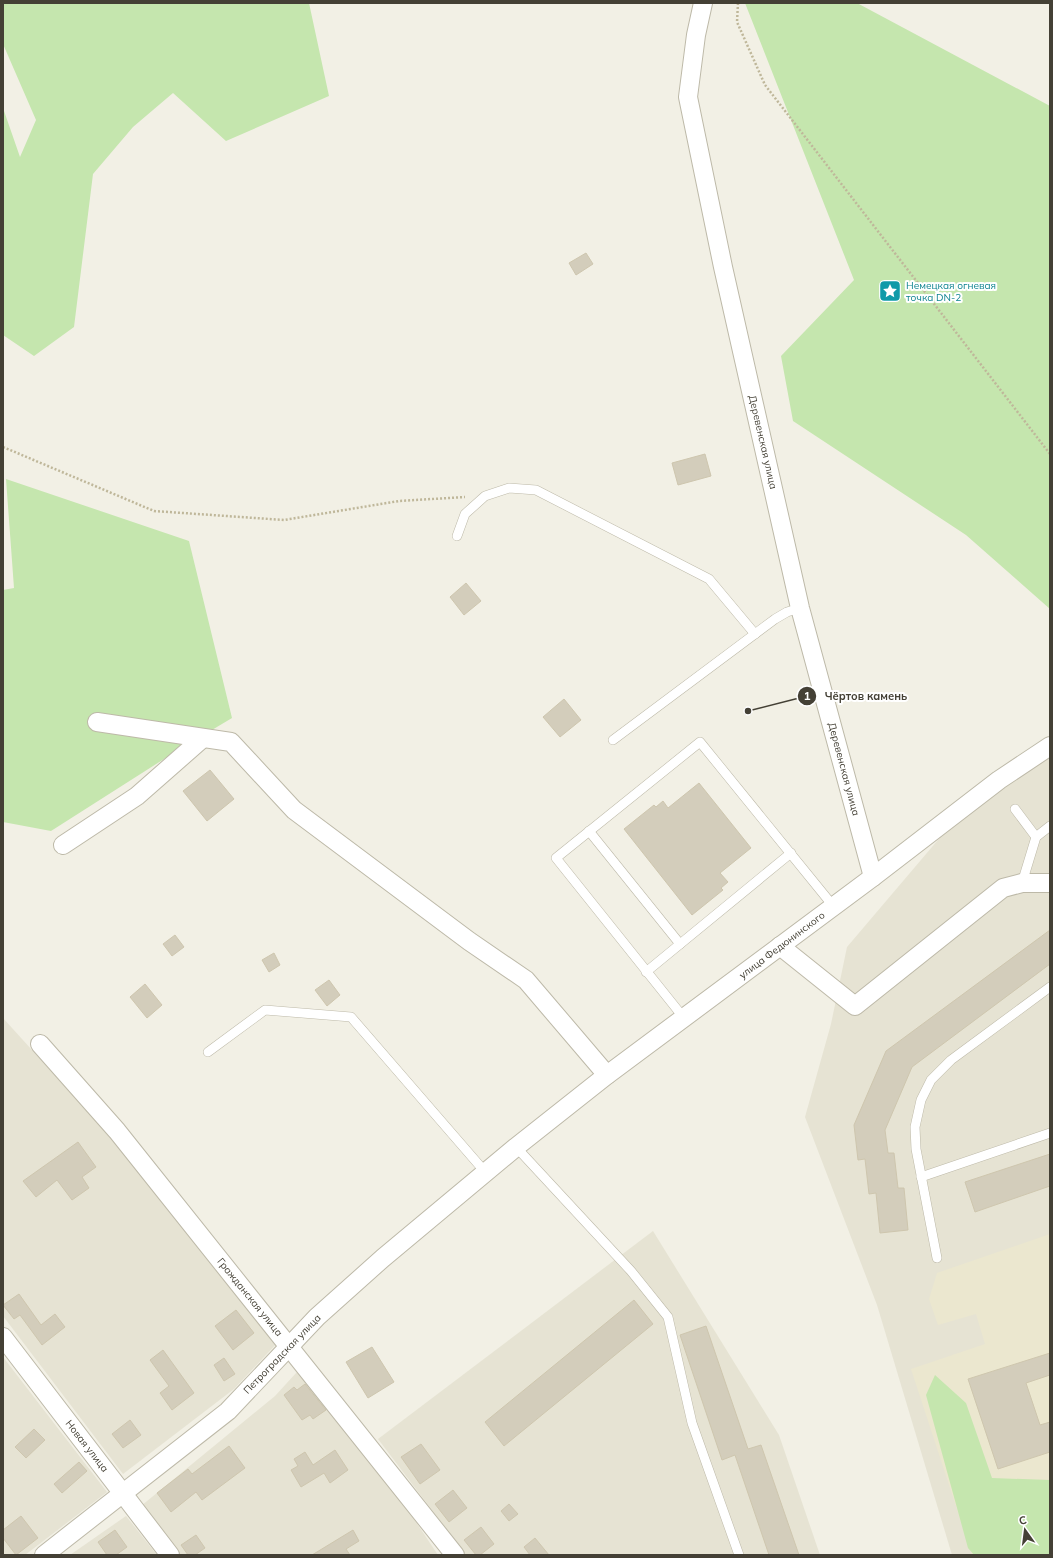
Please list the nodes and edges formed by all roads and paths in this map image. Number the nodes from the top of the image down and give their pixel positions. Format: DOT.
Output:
graph roads {
  1 [pos="703,3"];
  2 [pos="738,3"];
  3 [pos="3,446"];
  4 [pos="1050,454"];
  5 [pos="485,496"];
  6 [pos="457,536"];
  7 [pos="800,608"];
  8 [pos="755,634"];
  9 [pos="97,722"];
  10 [pos="203,738"];
  11 [pos="613,740"];
  12 [pos="1050,746"];
  13 [pos="1015,809"];
  14 [pos="1050,826"];
  15 [pos="589,831"];
  16 [pos="1036,836"];
  17 [pos="63,844"];
  18 [pos="790,853"];
  19 [pos="873,877"];
  20 [pos="1022,883"];
  21 [pos="1050,883"];
  22 [pos="834,907"];
  23 [pos="680,944"];
  24 [pos="780,946"];
  25 [pos="646,972"];
  26 [pos="1050,987"];
  27 [pos="684,1018"];
  28 [pos="40,1044"];
  29 [pos="208,1052"];
  30 [pos="607,1075"];
  31 [pos="1050,1133"];
  32 [pos="516,1147"];
  33 [pos="486,1173"];
  34 [pos="921,1177"];
  35 [pos="937,1258"];
  36 [pos="3,1337"];
  37 [pos="288,1346"];
  38 [pos="123,1493"];
  39 [pos="44,1555"];
  40 [pos="170,1555"];
  41 [pos="455,1555"];
  42 [pos="739,1555"];
  1 -- 7 [label="street, Деревенская улица"];
  2 -- 4 [label="path"];
  3 -- 5 [label="path"];
  5 -- 6 [label="lane"];
  5 -- 8 [label="lane"];
  7 -- 8 [label="lane"];
  7 -- 19 [label="street, Деревенская улица"];
  8 -- 11 [label="lane"];
  9 -- 10 [label="street"];
  10 -- 17 [label="street"];
  10 -- 30 [label="street"];
  12 -- 19 [label="street, улица Федюнинского"];
  13 -- 16 [label="lane"];
  14 -- 16 [label="lane"];
  15 -- 18 [label="lane"];
  15 -- 23 [label="lane"];
  15 -- 25 [label="lane"];
  16 -- 20 [label="lane"];
  18 -- 22 [label="lane"];
  18 -- 23 [label="lane"];
  19 -- 22 [label="street, улица Федюнинского"];
  20 -- 21 [label="street"];
  20 -- 24 [label="street"];
  22 -- 24 [label="street, улица Федюнинского"];
  23 -- 25 [label="lane"];
  24 -- 27 [label="street, улица Федюнинского"];
  25 -- 27 [label="lane"];
  26 -- 34 [label="lane"];
  27 -- 30 [label="street, улица Федюнинского"];
  28 -- 37 [label="street, Гражданская улица"];
  29 -- 33 [label="lane"];
  30 -- 32 [label="street, улица Федюнинского"];
  31 -- 34 [label="lane"];
  32 -- 33 [label="street, Петроградская улица"];
  32 -- 42 [label="lane"];
  33 -- 37 [label="street, Петроградская улица"];
  34 -- 35 [label="lane"];
  36 -- 38 [label="street, Новая улица"];
  37 -- 38 [label="street, Петроградская улица"];
  37 -- 41 [label="street, Гражданская улица"];
  38 -- 39 [label="street, Петроградская улица"];
  38 -- 40 [label="street, Новая улица"];
}
